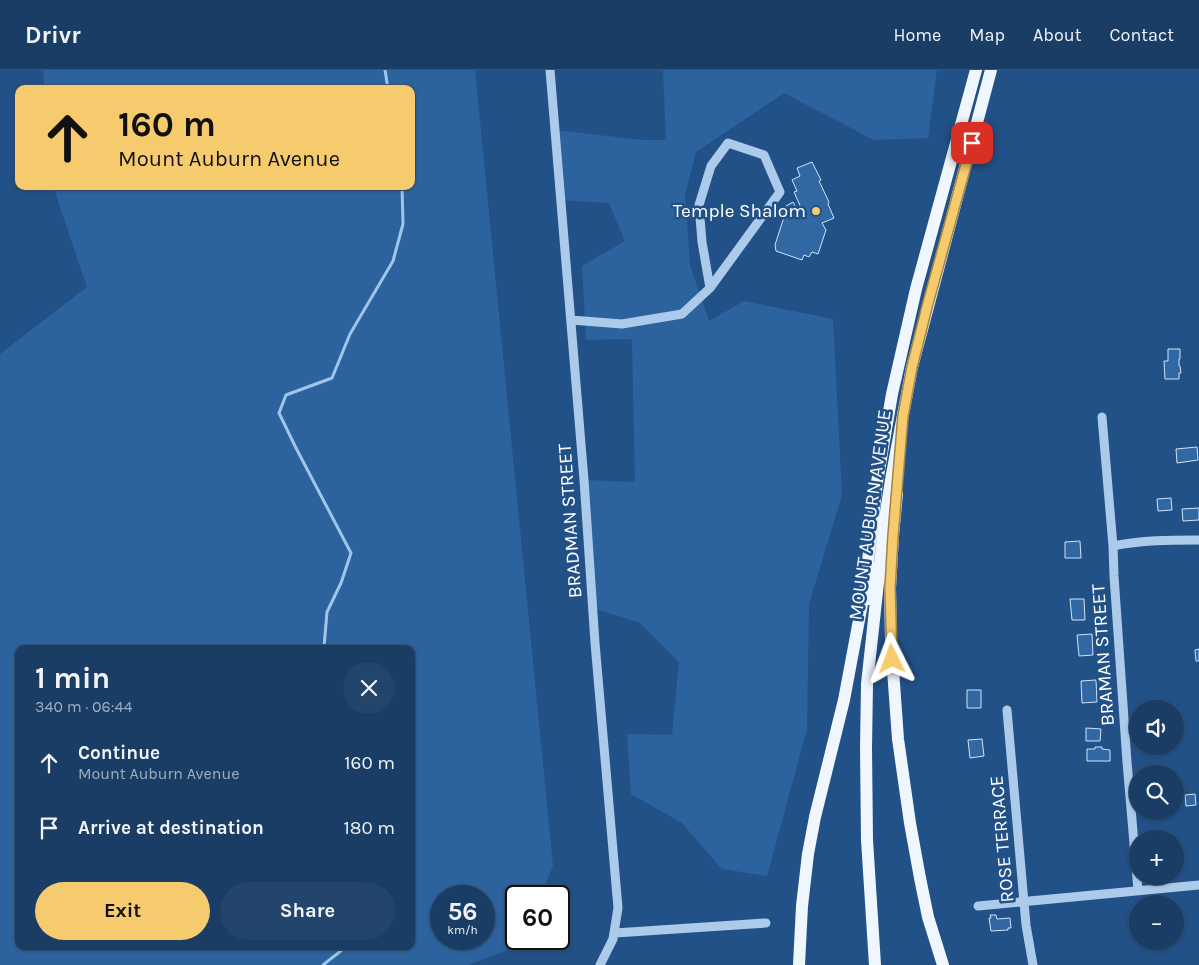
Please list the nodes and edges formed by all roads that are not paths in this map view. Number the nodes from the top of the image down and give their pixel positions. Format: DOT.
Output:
graph roads {
  1 [pos="550,70"];
  2 [pos="976,70"];
  3 [pos="992,70"];
  4 [pos="710,288"];
  5 [pos="570,320"];
  6 [pos="903,416"];
  7 [pos="1102,417"];
  8 [pos="1199,540"];
  9 [pos="1113,546"];
  10 [pos="868,561"];
  11 [pos="870,646"];
  12 [pos="1007,710"];
  13 [pos="1199,885"];
  14 [pos="1138,890"];
  15 [pos="1024,901"];
  16 [pos="978,906"];
  17 [pos="766,923"];
  18 [pos="615,933"];
  19 [pos="600,965"];
  20 [pos="799,965"];
  21 [pos="875,965"];
  22 [pos="943,965"];
  23 [pos="1033,965"];
  1 -- 5 [label="street, BRADMAN STREET"];
  2 -- 10 [label="main road, MOUNT AUBURN AVENUE"];
  3 -- 6 [label="main road, MOUNT AUBURN AVENUE"];
  4 -- 4 [label="street"];
  4 -- 5 [label="street"];
  5 -- 18 [label="street, BRADMAN STREET"];
  6 -- 11 [label="main road, MOUNT AUBURN AVENUE"];
  6 -- 22 [label="main road"];
  7 -- 9 [label="street, BRAMAN STREET"];
  8 -- 9 [label="street"];
  9 -- 14 [label="street, BRAMAN STREET"];
  10 -- 11 [label="main road, MOUNT AUBURN AVENUE"];
  10 -- 20 [label="main road"];
  11 -- 21 [label="main road, MOUNT AUBURN AVENUE"];
  12 -- 15 [label="street, ROSE TERRACE"];
  13 -- 14 [label="street"];
  14 -- 15 [label="street"];
  15 -- 16 [label="street"];
  15 -- 23 [label="street, ROSE TERRACE"];
  17 -- 18 [label="street"];
  18 -- 19 [label="street, BRADMAN STREET"];
}
